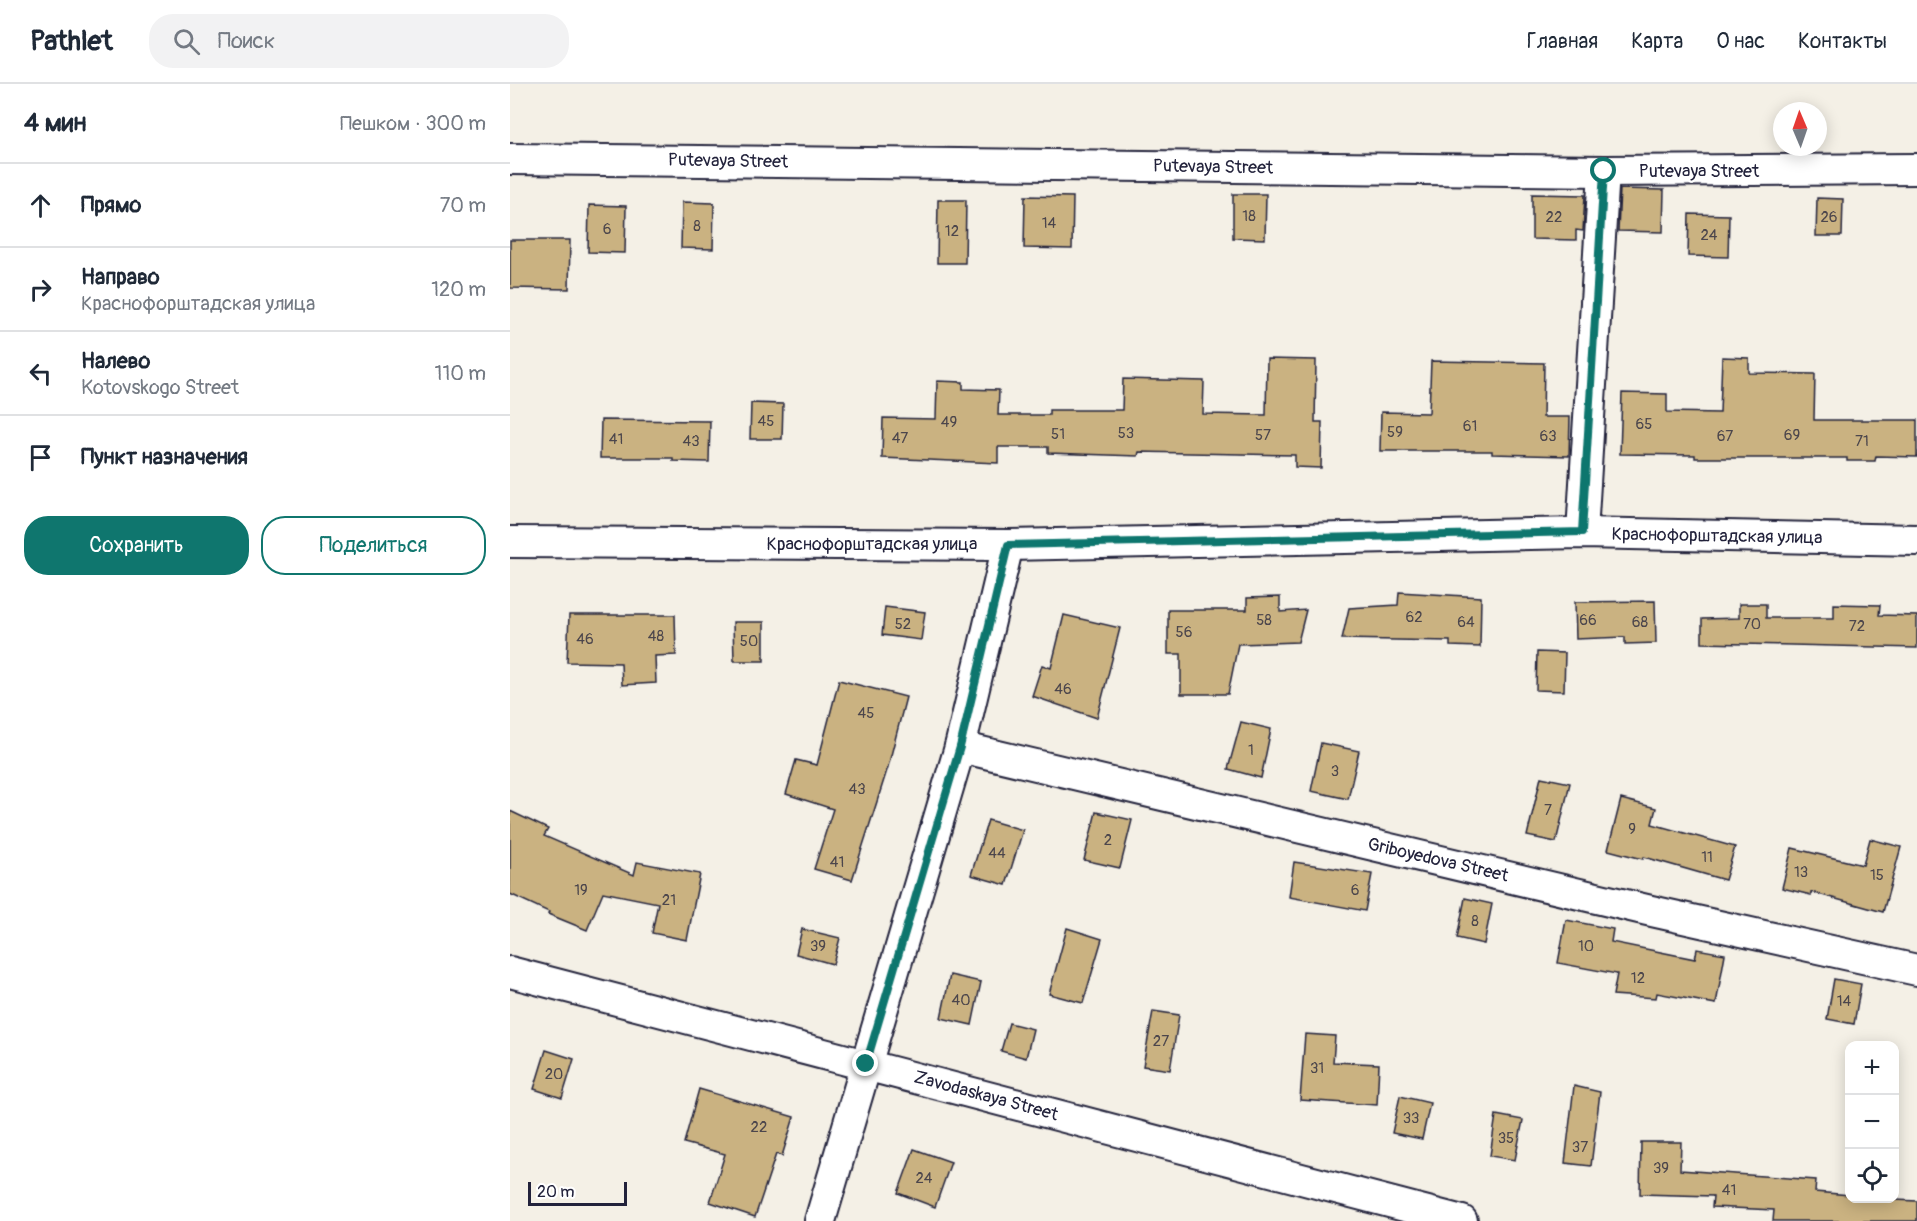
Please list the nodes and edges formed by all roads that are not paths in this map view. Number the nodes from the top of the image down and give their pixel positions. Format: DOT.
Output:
graph roads {
  1 [pos="510,159"];
  2 [pos="1917,169"];
  3 [pos="1604,171"];
  4 [pos="1582,532"];
  5 [pos="1917,540"];
  6 [pos="510,542"];
  7 [pos="1008,545"];
  8 [pos="960,747"];
  9 [pos="1917,970"];
  10 [pos="510,972"];
  11 [pos="866,1064"];
  12 [pos="820,1221"];
  13 [pos="1462,1221"];
  1 -- 3 [label="street, Putevaya Street"];
  2 -- 3 [label="street, Putevaya Street"];
  3 -- 4 [label="street"];
  4 -- 5 [label="street, Краснофорштадская улица"];
  4 -- 7 [label="street, Краснофорштадская улица"];
  6 -- 7 [label="street, Краснофорштадская улица"];
  7 -- 8 [label="street"];
  8 -- 9 [label="street, Griboyedova Street"];
  8 -- 11 [label="street"];
  10 -- 11 [label="street, Zavodaskaya Street"];
  11 -- 12 [label="street"];
  11 -- 13 [label="street, Zavodaskaya Street"];
}
